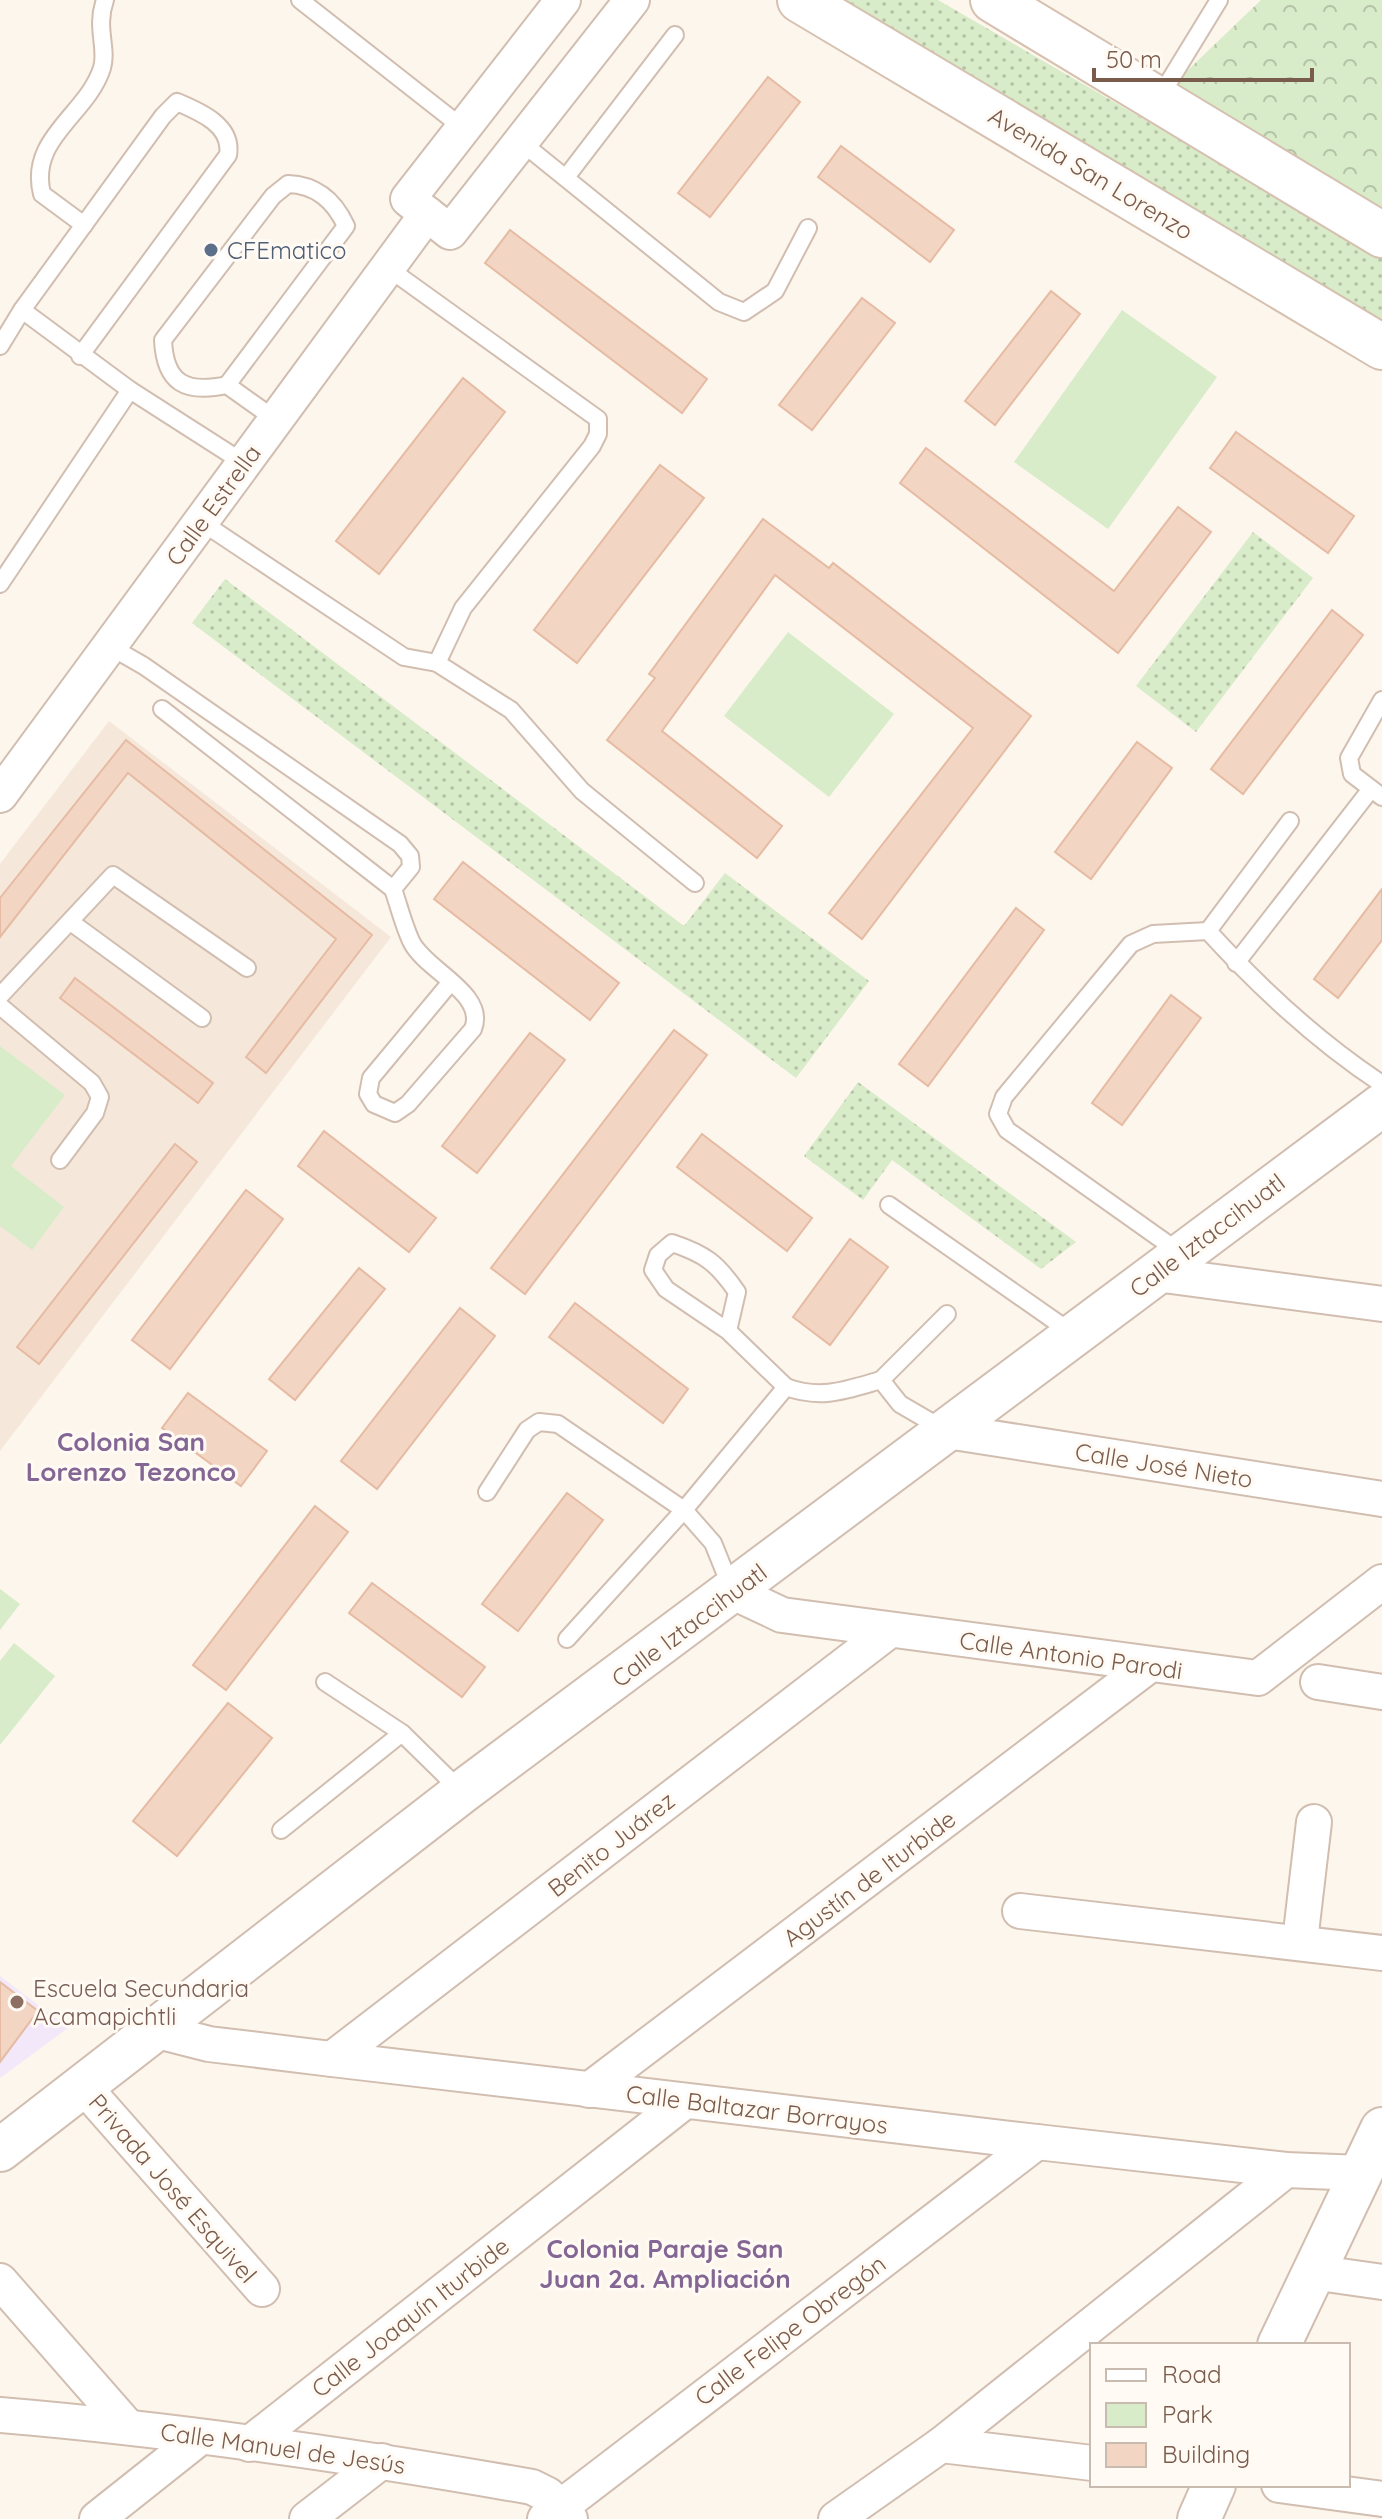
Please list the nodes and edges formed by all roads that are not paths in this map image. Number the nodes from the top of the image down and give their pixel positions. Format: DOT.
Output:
graph roads {
  1 [pos="105,0"];
  2 [pos="300,0"];
  3 [pos="563,0"];
  4 [pos="632,0"];
  5 [pos="800,0"];
  6 [pos="993,0"];
  7 [pos="1219,0"];
  8 [pos="675,35"];
  9 [pos="1158,99"];
  10 [pos="463,128"];
  11 [pos="521,142"];
  12 [pos="567,176"];
  13 [pos="428,215"];
  14 [pos="84,225"];
  15 [pos="808,228"];
  16 [pos="1382,235"];
  17 [pos="388,268"];
  18 [pos="22,310"];
  19 [pos="0,346"];
  20 [pos="1382,347"];
  21 [pos="80,356"];
  22 [pos="227,385"];
  23 [pos="130,390"];
  24 [pos="276,420"];
  25 [pos="244,463"];
  26 [pos="200,521"];
  27 [pos="0,584"];
  28 [pos="111,647"];
  29 [pos="437,663"];
  30 [pos="1382,700"];
  31 [pos="162,709"];
  32 [pos="1376,793"];
  33 [pos="0,795"];
  34 [pos="1290,821"];
  35 [pos="695,883"];
  36 [pos="393,889"];
  37 [pos="72,923"];
  38 [pos="1208,931"];
  39 [pos="1236,963"];
  40 [pos="247,968"];
  41 [pos="450,983"];
  42 [pos="0,996"];
  43 [pos="0,1006"];
  44 [pos="202,1018"];
  45 [pos="1382,1084"];
  46 [pos="1382,1105"];
  47 [pos="60,1160"];
  48 [pos="889,1205"];
  49 [pos="1168,1264"];
  50 [pos="1382,1304"];
  51 [pos="947,1314"];
  52 [pos="728,1331"];
  53 [pos="1073,1334"];
  54 [pos="881,1380"];
  55 [pos="786,1387"];
  56 [pos="947,1431"];
  57 [pos="487,1492"];
  58 [pos="1382,1499"];
  59 [pos="684,1510"];
  60 [pos="1382,1582"];
  61 [pos="733,1592"];
  62 [pos="890,1630"];
  63 [pos="567,1639"];
  64 [pos="1148,1666"];
  65 [pos="325,1682"];
  66 [pos="1318,1682"];
  67 [pos="1382,1692"];
  68 [pos="402,1733"];
  69 [pos="462,1792"];
  70 [pos="1314,1822"];
  71 [pos="281,1830"];
  72 [pos="1020,1911"];
  73 [pos="1300,1941"];
  74 [pos="1382,1953"];
  75 [pos="154,2030"];
  76 [pos="332,2059"];
  77 [pos="84,2087"];
  78 [pos="589,2090"];
  79 [pos="685,2101"];
  80 [pos="1382,2129"];
  81 [pos="1037,2142"];
  82 [pos="0,2150"];
  83 [pos="1286,2170"];
  84 [pos="1361,2173"];
  85 [pos="1312,2272"];
  86 [pos="0,2281"];
  87 [pos="1382,2282"];
  88 [pos="262,2289"];
  89 [pos="1280,2343"];
  90 [pos="0,2415"];
  91 [pos="127,2426"];
  92 [pos="199,2438"];
  93 [pos="249,2444"];
  94 [pos="941,2445"];
  95 [pos="382,2461"];
  96 [pos="1090,2463"];
  97 [pos="1213,2487"];
  98 [pos="1294,2487"];
  99 [pos="1382,2499"];
  100 [pos="558,2515"];
  101 [pos="97,2519"];
  102 [pos="307,2519"];
  103 [pos="836,2519"];
  104 [pos="1199,2519"];
  1 -- 14 [label="lane"];
  2 -- 10 [label="lane"];
  3 -- 10 [label="street, Calle Estrella"];
  4 -- 11 [label="street, Calle Estrella"];
  5 -- 20 [label="main road, Avenida San Lorenzo"];
  6 -- 9 [label="main road"];
  7 -- 9 [label="lane"];
  8 -- 12 [label="lane"];
  9 -- 16 [label="main road"];
  10 -- 13 [label="street, Calle Estrella"];
  11 -- 12 [label="lane"];
  11 -- 13 [label="street, Calle Estrella"];
  12 -- 15 [label="lane"];
  13 -- 17 [label="street, Calle Estrella"];
  14 -- 18 [label="lane"];
  14 -- 21 [label="lane"];
  17 -- 24 [label="street, Calle Estrella"];
  17 -- 29 [label="lane"];
  18 -- 19 [label="lane"];
  18 -- 21 [label="lane"];
  21 -- 23 [label="lane"];
  22 -- 22 [label="lane"];
  22 -- 24 [label="lane"];
  23 -- 25 [label="lane"];
  23 -- 27 [label="lane"];
  24 -- 25 [label="street, Calle Estrella"];
  25 -- 26 [label="street, Calle Estrella"];
  26 -- 28 [label="street, Calle Estrella"];
  26 -- 29 [label="lane"];
  28 -- 33 [label="street, Calle Estrella"];
  28 -- 36 [label="lane"];
  29 -- 35 [label="lane"];
  30 -- 32 [label="lane"];
  31 -- 36 [label="lane"];
  32 -- 39 [label="lane"];
  34 -- 38 [label="lane"];
  36 -- 41 [label="lane"];
  37 -- 40 [label="lane"];
  37 -- 42 [label="lane"];
  37 -- 44 [label="lane"];
  38 -- 39 [label="lane"];
  38 -- 49 [label="lane"];
  39 -- 45 [label="lane"];
  41 -- 41 [label="lane"];
  43 -- 47 [label="lane"];
  46 -- 49 [label="street, Calle Iztaccihuatl"];
  48 -- 53 [label="lane"];
  49 -- 50 [label="street"];
  49 -- 53 [label="street, Calle Iztaccihuatl"];
  51 -- 54 [label="lane"];
  52 -- 52 [label="lane"];
  52 -- 55 [label="lane"];
  53 -- 56 [label="street, Calle Iztaccihuatl"];
  54 -- 55 [label="lane"];
  54 -- 56 [label="lane"];
  55 -- 59 [label="lane"];
  56 -- 58 [label="street, Calle José Nieto"];
  56 -- 61 [label="street, Calle Iztaccihuatl"];
  57 -- 59 [label="lane"];
  59 -- 61 [label="lane"];
  59 -- 63 [label="lane"];
  60 -- 64 [label="street, Calle Antonio Parodi"];
  61 -- 62 [label="street, Calle Antonio Parodi"];
  61 -- 69 [label="street, Calle Iztaccihuatl"];
  62 -- 64 [label="street, Calle Antonio Parodi"];
  62 -- 76 [label="street, Benito Juárez"];
  64 -- 78 [label="street, Agustín de Iturbide"];
  65 -- 68 [label="lane"];
  66 -- 67 [label="street"];
  68 -- 69 [label="lane"];
  68 -- 71 [label="lane"];
  69 -- 75 [label="street, Calle Iztaccihuatl"];
  70 -- 73 [label="street"];
  72 -- 73 [label="street"];
  73 -- 74 [label="street"];
  75 -- 76 [label="street, Calle Baltazar Borrayos"];
  75 -- 77 [label="street, Calle Iztaccihuatl"];
  76 -- 78 [label="street, Calle Baltazar Borrayos"];
  77 -- 82 [label="street, Calle Iztaccihuatl"];
  77 -- 88 [label="street, Privada José Esquivel"];
  78 -- 79 [label="street, Calle Baltazar Borrayos"];
  79 -- 81 [label="street, Calle Baltazar Borrayos"];
  79 -- 93 [label="street, Calle Joaquín Iturbide"];
  80 -- 84 [label="street"];
  81 -- 83 [label="street, Calle Baltazar Borrayos"];
  81 -- 100 [label="street, Calle Felipe Obregón"];
  83 -- 84 [label="street, Calle Baltazar Borrayos"];
  83 -- 94 [label="street"];
  84 -- 85 [label="street"];
  85 -- 87 [label="street"];
  85 -- 89 [label="street"];
  86 -- 91 [label="street"];
  90 -- 91 [label="street, Calle Manuel de Jesús"];
  91 -- 92 [label="street, Calle Manuel de Jesús"];
  92 -- 93 [label="street, Calle Manuel de Jesús"];
  92 -- 101 [label="street"];
  93 -- 95 [label="street, Calle Manuel de Jesús"];
  94 -- 96 [label="street"];
  94 -- 103 [label="street"];
  95 -- 100 [label="street, Calle Manuel de Jesús"];
  95 -- 102 [label="street"];
  97 -- 104 [label="street"];
  98 -- 99 [label="street"];
}
